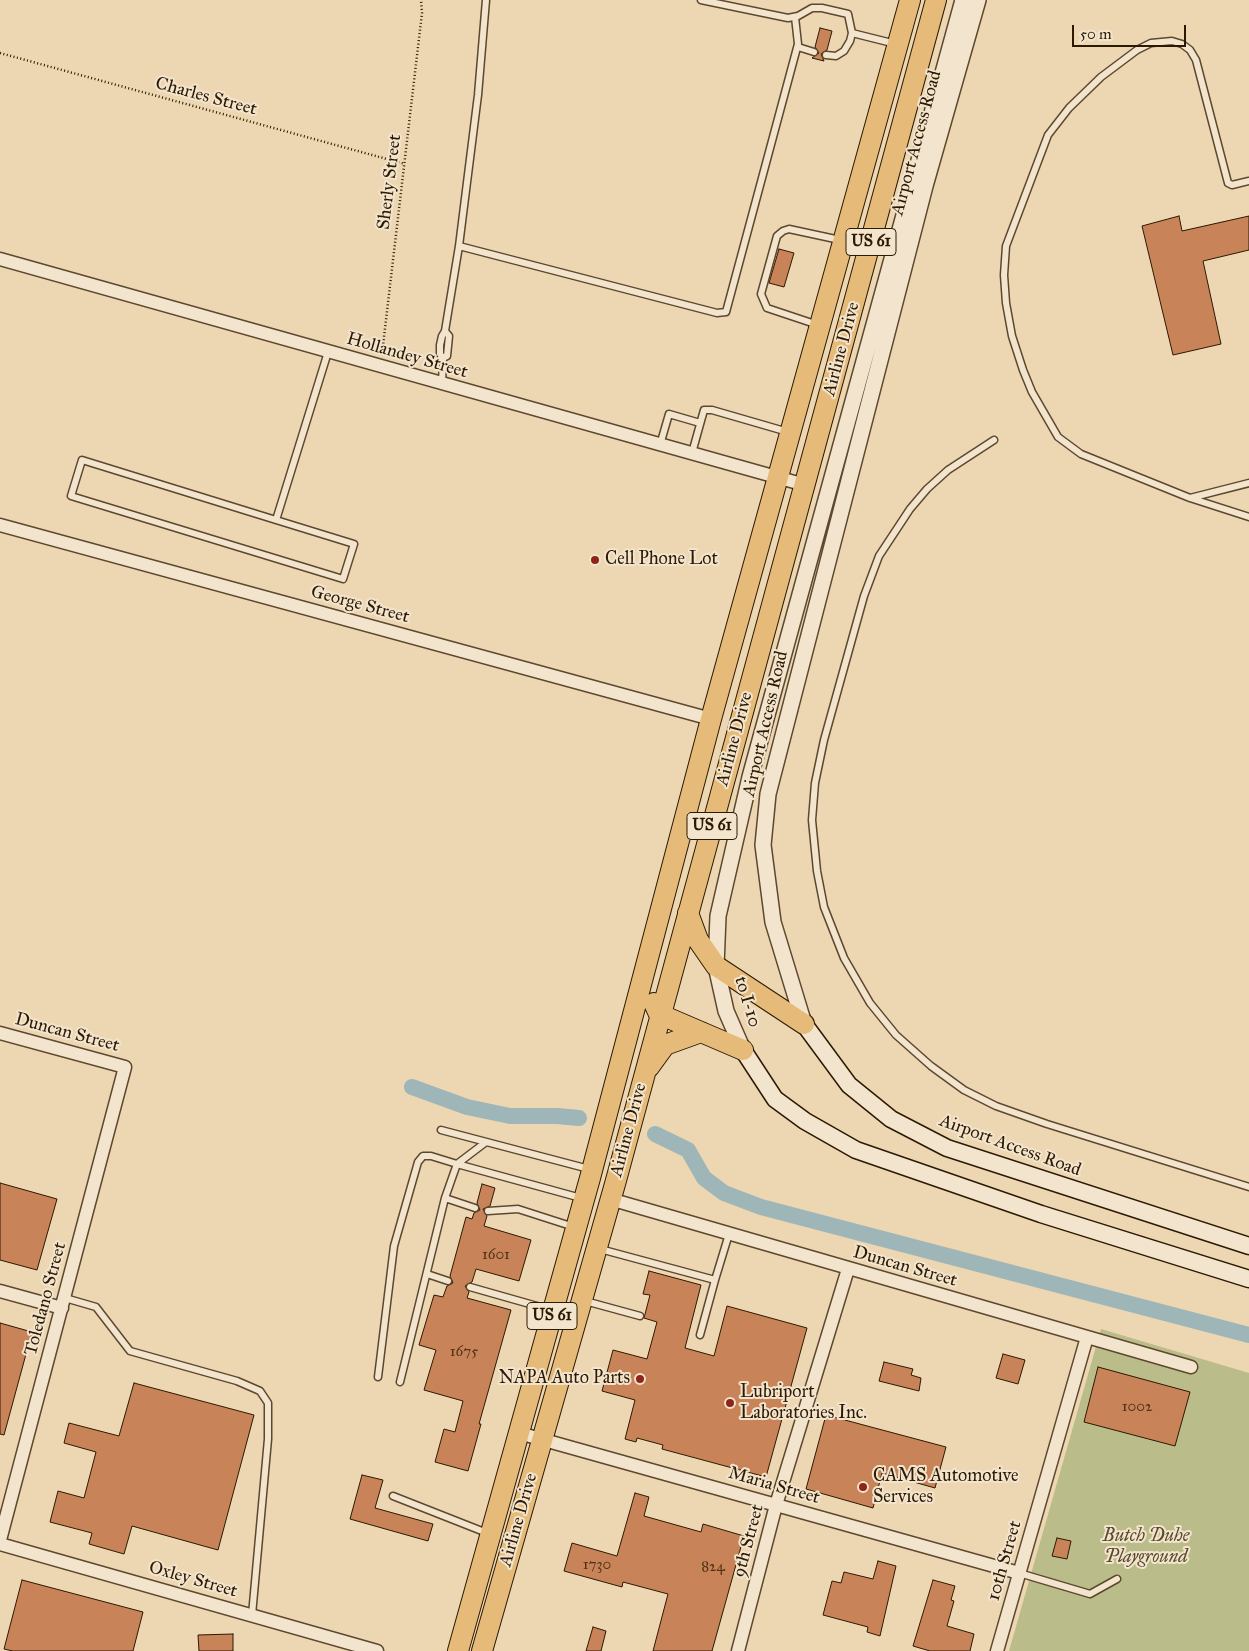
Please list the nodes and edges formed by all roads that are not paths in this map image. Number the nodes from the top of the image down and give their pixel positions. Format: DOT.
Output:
graph roads {
  1 [pos="486,0"];
  2 [pos="701,0"];
  3 [pos="910,0"];
  4 [pos="936,0"];
  5 [pos="963,0"];
  6 [pos="978,0"];
  7 [pos="795,17"];
  8 [pos="852,33"];
  9 [pos="897,44"];
  10 [pos="798,47"];
  11 [pos="814,52"];
  12 [pos="826,55"];
  13 [pos="1249,181"];
  14 [pos="844,240"];
  15 [pos="459,246"];
  16 [pos="0,259"];
  17 [pos="820,326"];
  18 [pos="328,352"];
  19 [pos="442,384"];
  20 [pos="700,423"];
  21 [pos="792,433"];
  22 [pos="994,440"];
  23 [pos="660,444"];
  24 [pos="692,453"];
  25 [pos="779,478"];
  26 [pos="1249,483"];
  27 [pos="805,485"];
  28 [pos="1190,498"];
  29 [pos="1249,517"];
  30 [pos="276,520"];
  31 [pos="0,525"];
  32 [pos="711,719"];
  33 [pos="688,913"];
  34 [pos="716,966"];
  35 [pos="641,979"];
  36 [pos="659,1014"];
  37 [pos="804,1024"];
  38 [pos="701,1032"];
  39 [pos="0,1033"];
  40 [pos="743,1050"];
  41 [pos="125,1067"];
  42 [pos="643,1075"];
  43 [pos="442,1130"];
  44 [pos="486,1142"];
  45 [pos="457,1164"];
  46 [pos="592,1170"];
  47 [pos="1249,1187"];
  48 [pos="445,1198"];
  49 [pos="610,1198"];
  50 [pos="584,1199"];
  51 [pos="475,1208"];
  52 [pos="488,1211"];
  53 [pos="576,1227"];
  54 [pos="729,1234"];
  55 [pos="1249,1246"];
  56 [pos="596,1248"];
  57 [pos="848,1269"];
  58 [pos="427,1274"];
  59 [pos="1249,1279"];
  60 [pos="715,1280"];
  61 [pos="448,1281"];
  62 [pos="470,1287"];
  63 [pos="0,1291"];
  64 [pos="581,1300"];
  65 [pos="64,1303"];
  66 [pos="553,1311"];
  67 [pos="640,1316"];
  68 [pos="700,1336"];
  69 [pos="1087,1337"];
  70 [pos="1191,1367"];
  71 [pos="378,1377"];
  72 [pos="400,1382"];
  73 [pos="519,1433"];
  74 [pos="542,1440"];
  75 [pos="392,1496"];
  76 [pos="776,1505"];
  77 [pos="491,1535"];
  78 [pos="0,1540"];
  79 [pos="0,1544"];
  80 [pos="1020,1573"];
  81 [pos="1118,1579"];
  82 [pos="252,1615"];
  83 [pos="377,1651"];
  84 [pos="458,1651"];
  85 [pos="482,1651"];
  86 [pos="738,1651"];
  87 [pos="997,1651"];
  1 -- 15 [label="lane"];
  2 -- 7 [label="lane"];
  3 -- 9 [label="highway, Airline Drive / US 61"];
  4 -- 27 [label="highway, Airline Drive / US 61"];
  5 -- 34 [label="street, Airport Access Road"];
  6 -- 37 [label="street, Airport Access Road"];
  7 -- 8 [label="lane"];
  7 -- 10 [label="lane"];
  8 -- 9 [label="lane"];
  8 -- 12 [label="lane"];
  9 -- 14 [label="highway, Airline Drive / US 61"];
  10 -- 11 [label="lane"];
  10 -- 15 [label="lane"];
  13 -- 28 [label="lane"];
  14 -- 17 [label="highway, Airline Drive / US 61"];
  14 -- 17 [label="lane"];
  15 -- 19 [label="lane"];
  16 -- 18 [label="street, Hollandey Street"];
  17 -- 21 [label="highway, Airline Drive / US 61"];
  18 -- 19 [label="street, Hollandey Street"];
  18 -- 30 [label="lane"];
  19 -- 23 [label="street, Hollandey Street"];
  20 -- 21 [label="lane"];
  20 -- 23 [label="lane"];
  20 -- 24 [label="lane"];
  21 -- 25 [label="highway, Airline Drive / US 61"];
  22 -- 47 [label="lane"];
  23 -- 24 [label="street, Hollandey Street"];
  24 -- 25 [label="street, Hollandey Street"];
  25 -- 27 [label="street, Hollandey Street"];
  25 -- 32 [label="highway, Airline Drive / US 61"];
  26 -- 28 [label="lane"];
  27 -- 33 [label="highway, Airline Drive / US 61"];
  28 -- 29 [label="lane"];
  30 -- 30 [label="lane"];
  31 -- 32 [label="street, George Street"];
  32 -- 35 [label="highway, Airline Drive / US 61"];
  33 -- 34 [label="highway"];
  33 -- 36 [label="highway, Airline Drive / US 61"];
  34 -- 37 [label="highway"];
  34 -- 40 [label="street, to I-10"];
  35 -- 36 [label="highway"];
  35 -- 46 [label="highway, Airline Drive / US 61"];
  36 -- 38 [label="highway"];
  36 -- 42 [label="highway, Airline Drive / US 61"];
  37 -- 55 [label="main road, Airport Access Road"];
  38 -- 40 [label="highway"];
  38 -- 42 [label="highway"];
  39 -- 41 [label="street, Duncan Street"];
  40 -- 59 [label="main road"];
  41 -- 65 [label="street, Toledano Street"];
  42 -- 49 [label="highway, Airline Drive / US 61"];
  43 -- 44 [label="lane"];
  44 -- 45 [label="lane"];
  44 -- 46 [label="lane"];
  45 -- 48 [label="lane"];
  45 -- 50 [label="lane"];
  45 -- 71 [label="lane"];
  46 -- 50 [label="highway, Airline Drive / US 61"];
  48 -- 51 [label="lane"];
  48 -- 58 [label="lane"];
  49 -- 54 [label="street, Duncan Street"];
  49 -- 56 [label="highway, Airline Drive / US 61"];
  50 -- 53 [label="highway, Airline Drive / US 61"];
  52 -- 53 [label="lane"];
  53 -- 66 [label="highway, Airline Drive / US 61"];
  54 -- 57 [label="street, Duncan Street"];
  54 -- 60 [label="lane"];
  56 -- 60 [label="lane"];
  56 -- 64 [label="highway, Airline Drive / US 61"];
  57 -- 69 [label="street, Duncan Street"];
  57 -- 76 [label="street, 9th Street"];
  58 -- 61 [label="lane"];
  58 -- 72 [label="lane"];
  60 -- 68 [label="lane"];
  62 -- 66 [label="lane"];
  63 -- 65 [label="street"];
  64 -- 67 [label="lane"];
  64 -- 74 [label="highway, Airline Drive / US 61"];
  65 -- 78 [label="street, Toledano Street"];
  65 -- 82 [label="lane"];
  66 -- 73 [label="highway, Airline Drive / US 61"];
  69 -- 70 [label="street, Duncan Street"];
  69 -- 80 [label="street, 10th Street"];
  73 -- 74 [label="street, Maria Street"];
  73 -- 77 [label="highway, Airline Drive / US 61"];
  74 -- 76 [label="street, Maria Street"];
  74 -- 85 [label="highway, Airline Drive / US 61"];
  75 -- 77 [label="lane"];
  76 -- 80 [label="street, Maria Street"];
  76 -- 86 [label="street, 9th Street"];
  77 -- 84 [label="highway, Airline Drive / US 61"];
  79 -- 82 [label="street, Oxley Street"];
  80 -- 81 [label="lane"];
  80 -- 87 [label="street, 10th Street"];
  82 -- 83 [label="street, Oxley Street"];
}
